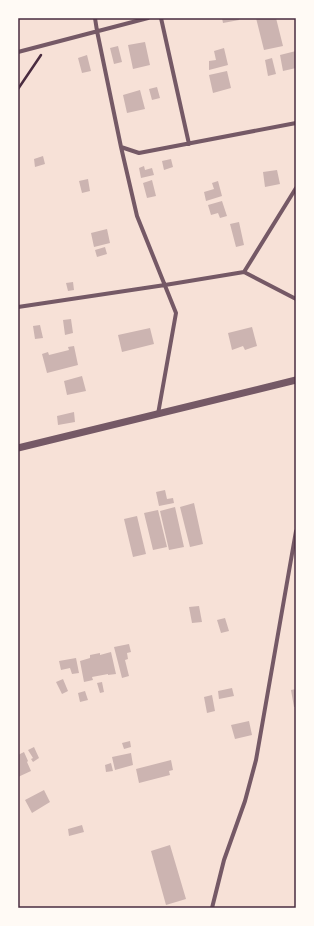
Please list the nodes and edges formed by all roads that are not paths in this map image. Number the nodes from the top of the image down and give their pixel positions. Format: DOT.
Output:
graph roads {
  1 [pos="95,18"];
  2 [pos="148,18"];
  3 [pos="161,18"];
  4 [pos="97,31"];
  5 [pos="18,52"];
  6 [pos="296,124"];
  7 [pos="189,144"];
  8 [pos="121,147"];
  9 [pos="296,188"];
  10 [pos="244,272"];
  11 [pos="165,285"];
  12 [pos="296,299"];
  13 [pos="18,306"];
  14 [pos="296,380"];
  15 [pos="158,414"];
  16 [pos="18,448"];
  17 [pos="296,531"];
  18 [pos="212,908"];
  1 -- 4 [label="street"];
  2 -- 4 [label="street"];
  3 -- 7 [label="street"];
  4 -- 5 [label="street"];
  4 -- 8 [label="street"];
  6 -- 7 [label="street"];
  7 -- 8 [label="street"];
  8 -- 11 [label="street"];
  9 -- 10 [label="street"];
  10 -- 11 [label="street"];
  10 -- 12 [label="street"];
  11 -- 13 [label="street"];
  11 -- 15 [label="street"];
  14 -- 15 [label="street"];
  15 -- 16 [label="street"];
  17 -- 18 [label="street"];
}
